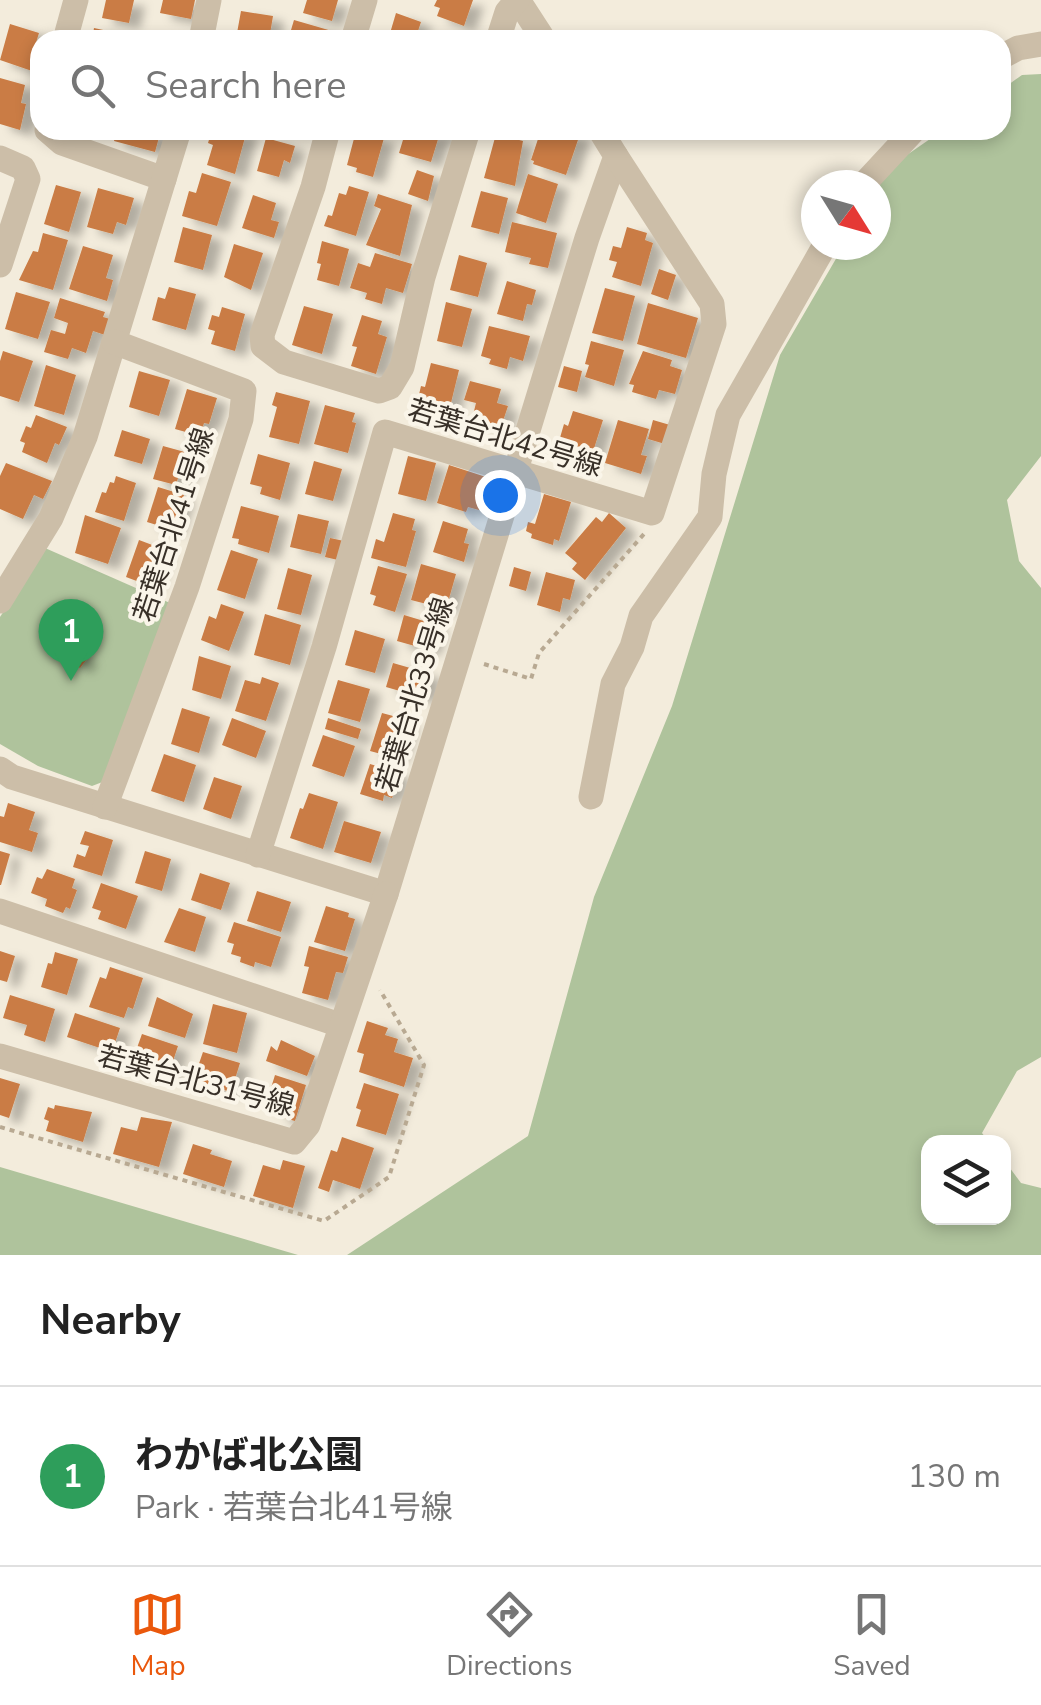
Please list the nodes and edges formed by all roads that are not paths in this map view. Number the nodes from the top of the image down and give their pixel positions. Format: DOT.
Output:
graph roads {
  1 [pos="76,0"];
  2 [pos="209,0"];
  3 [pos="365,0"];
  4 [pos="518,0"];
  5 [pos="68,30"];
  6 [pos="203,30"];
  7 [pos="356,30"];
  8 [pos="501,30"];
  9 [pos="538,30"];
  10 [pos="1041,44"];
  11 [pos="1011,54"];
  12 [pos="59,140"];
  13 [pos="176,140"];
  14 [pos="325,140"];
  15 [pos="465,140"];
  16 [pos="606,140"];
  17 [pos="905,140"];
  18 [pos="616,156"];
  19 [pos="0,158"];
  20 [pos="877,170"];
  21 [pos="164,178"];
  22 [pos="816,260"];
  23 [pos="0,265"];
  24 [pos="114,342"];
  25 [pos="515,473"];
  26 [pos="0,601"];
  27 [pos="4,778"];
  28 [pos="591,797"];
  29 [pos="105,807"];
  30 [pos="258,854"];
  31 [pos="386,894"];
  32 [pos="0,911"];
  33 [pos="340,1025"];
  34 [pos="0,1056"];
  1 -- 5 [label="street"];
  2 -- 6 [label="street"];
  3 -- 7 [label="street"];
  4 -- 8 [label="street"];
  4 -- 9 [label="street"];
  10 -- 11 [label="street"];
  12 -- 21 [label="street"];
  13 -- 21 [label="street"];
  14 -- 15 [label="street"];
  16 -- 18 [label="street"];
  17 -- 20 [label="street"];
  18 -- 25 [label="street, 若葉台北33号線"];
  18 -- 25 [label="street, 若葉台北42号線"];
  19 -- 23 [label="street"];
  21 -- 24 [label="street"];
  22 -- 28 [label="street"];
  24 -- 26 [label="street"];
  24 -- 29 [label="street, 若葉台北41号線"];
  25 -- 30 [label="street, 若葉台北42号線"];
  25 -- 31 [label="street, 若葉台北33号線"];
  27 -- 29 [label="street"];
  29 -- 30 [label="street"];
  30 -- 31 [label="street"];
  31 -- 33 [label="street, 若葉台北31号線"];
  32 -- 33 [label="street"];
  33 -- 34 [label="street, 若葉台北31号線"];
}
